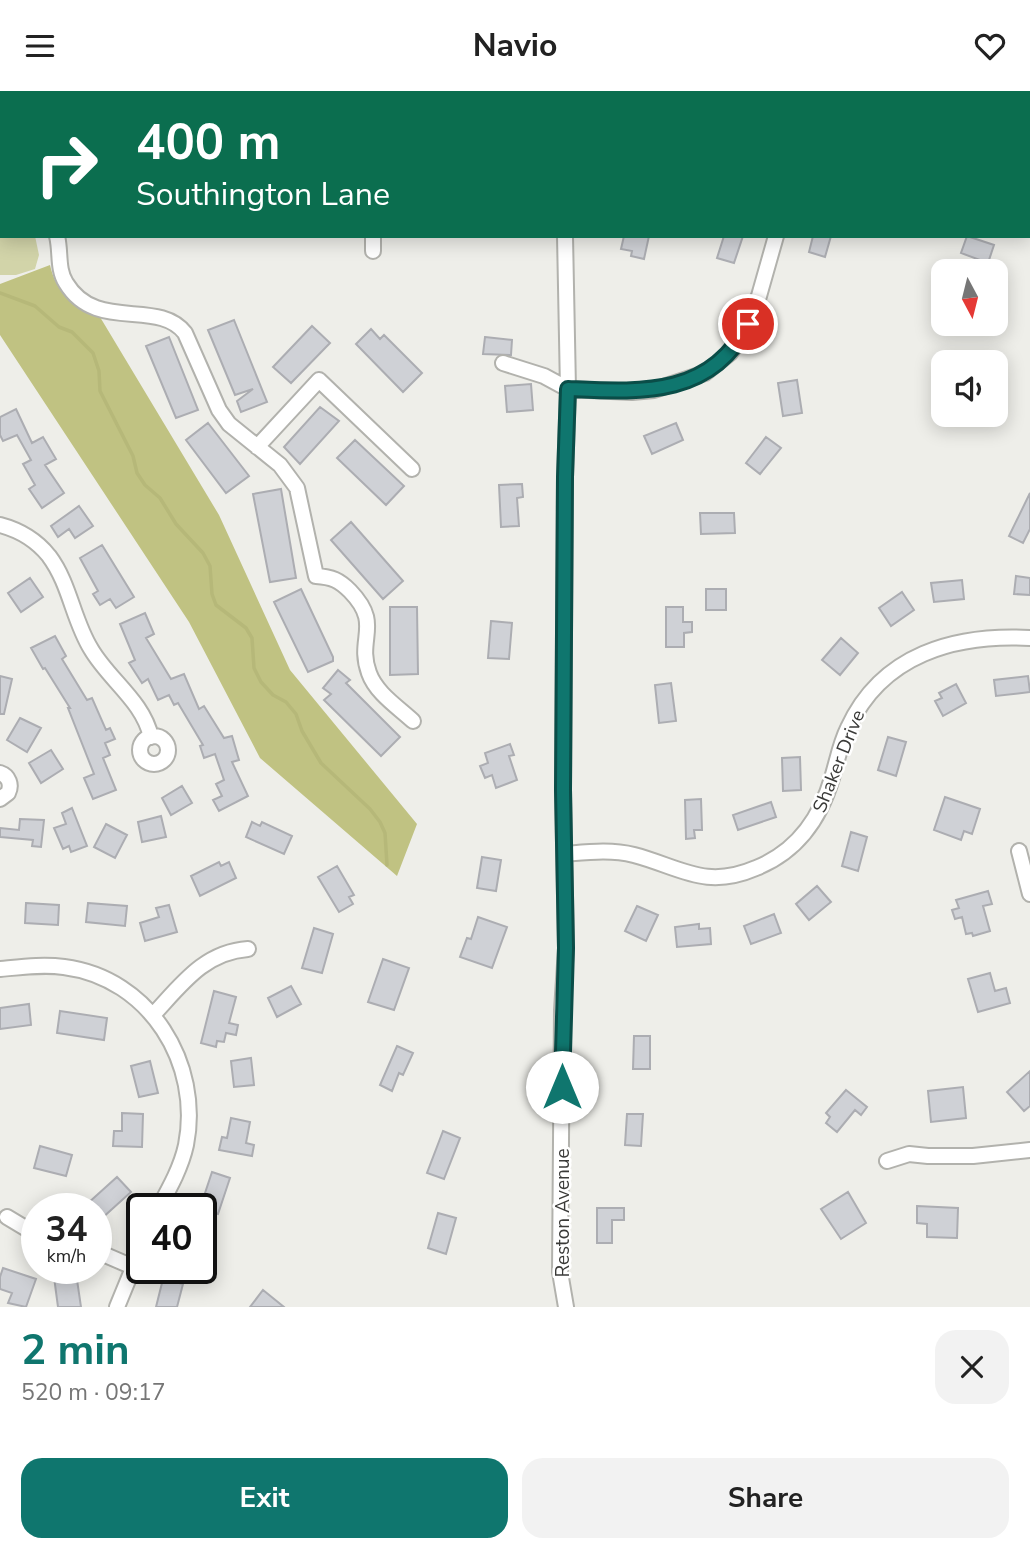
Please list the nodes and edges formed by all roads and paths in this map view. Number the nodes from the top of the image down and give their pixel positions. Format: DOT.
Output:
graph roads {
  1 [pos="57,238"];
  2 [pos="565,238"];
  3 [pos="775,238"];
  4 [pos="503,363"];
  5 [pos="568,389"];
  6 [pos="257,447"];
  7 [pos="412,469"];
  8 [pos="0,524"];
  9 [pos="1030,638"];
  10 [pos="413,721"];
  11 [pos="151,737"];
  12 [pos="0,773"];
  13 [pos="0,799"];
  14 [pos="1019,851"];
  15 [pos="565,854"];
  16 [pos="1030,894"];
  17 [pos="248,949"];
  18 [pos="0,969"];
  19 [pos="153,1015"];
  20 [pos="1030,1150"];
  21 [pos="887,1161"];
  22 [pos="166,1193"];
  23 [pos="7,1217"];
  24 [pos="21,1225"];
  25 [pos="126,1284"];
  26 [pos="117,1307"];
  27 [pos="566,1307"];
  1 -- 6 [label="street"];
  2 -- 5 [label="street, Reston Avenue"];
  3 -- 5 [label="street"];
  4 -- 5 [label="street"];
  5 -- 15 [label="street, Reston Avenue"];
  6 -- 7 [label="street"];
  6 -- 10 [label="street"];
  8 -- 11 [label="street"];
  9 -- 15 [label="street, Shaker Drive"];
  12 -- 13 [label="street"];
  14 -- 16 [label="street"];
  15 -- 27 [label="street, Reston Avenue"];
  17 -- 19 [label="street"];
  18 -- 19 [label="street"];
  19 -- 22 [label="street"];
  20 -- 21 [label="street"];
  23 -- 24 [label="street"];
  25 -- 26 [label="street"];
}
